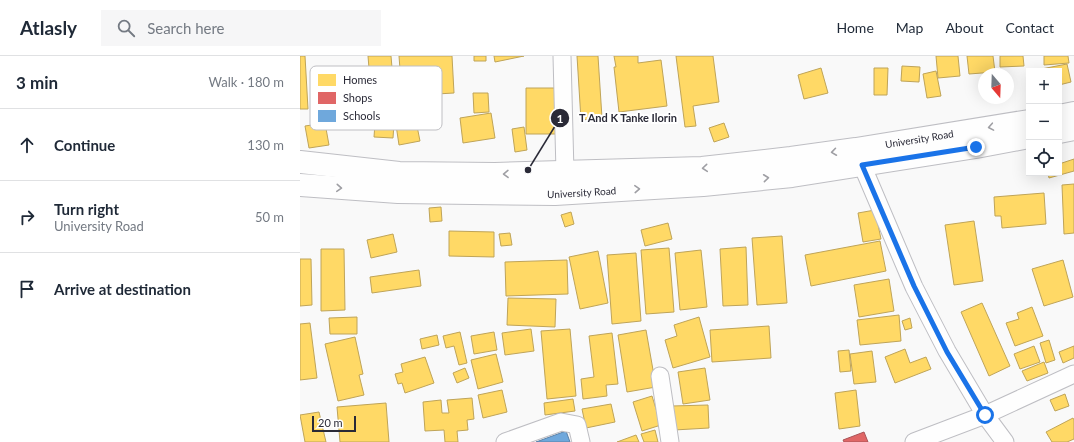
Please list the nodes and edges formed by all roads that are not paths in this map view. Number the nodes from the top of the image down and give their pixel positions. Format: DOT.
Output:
graph roads {
  1 [pos="562,56"];
  2 [pos="1074,113"];
  3 [pos="1062,115"];
  4 [pos="1026,122"];
  5 [pos="1074,129"];
  6 [pos="1062,131"];
  7 [pos="1026,138"];
  8 [pos="859,157"];
  9 [pos="300,162"];
  10 [pos="565,172"];
  11 [pos="300,185"];
  12 [pos="1074,374"];
  13 [pos="660,376"];
  14 [pos="985,415"];
  15 [pos="505,442"];
  16 [pos="582,442"];
  17 [pos="670,442"];
  18 [pos="914,442"];
  19 [pos="1005,442"];
  1 -- 10 [label="street"];
  2 -- 3 [label="main road"];
  4 -- 8 [label="main road, University Road, one-way"];
  5 -- 6 [label="main road"];
  7 -- 8 [label="main road, University Road"];
  8 -- 10 [label="main road, University Road, one-way"];
  11 -- 8 [label="main road, University Road, one-way"];
  8 -- 14 [label="street"];
  10 -- 9 [label="main road, University Road, one-way"];
  12 -- 14 [label="street"];
  13 -- 17 [label="street"];
  14 -- 18 [label="street"];
  14 -- 19 [label="street"];
  15 -- 16 [label="street"];
}
